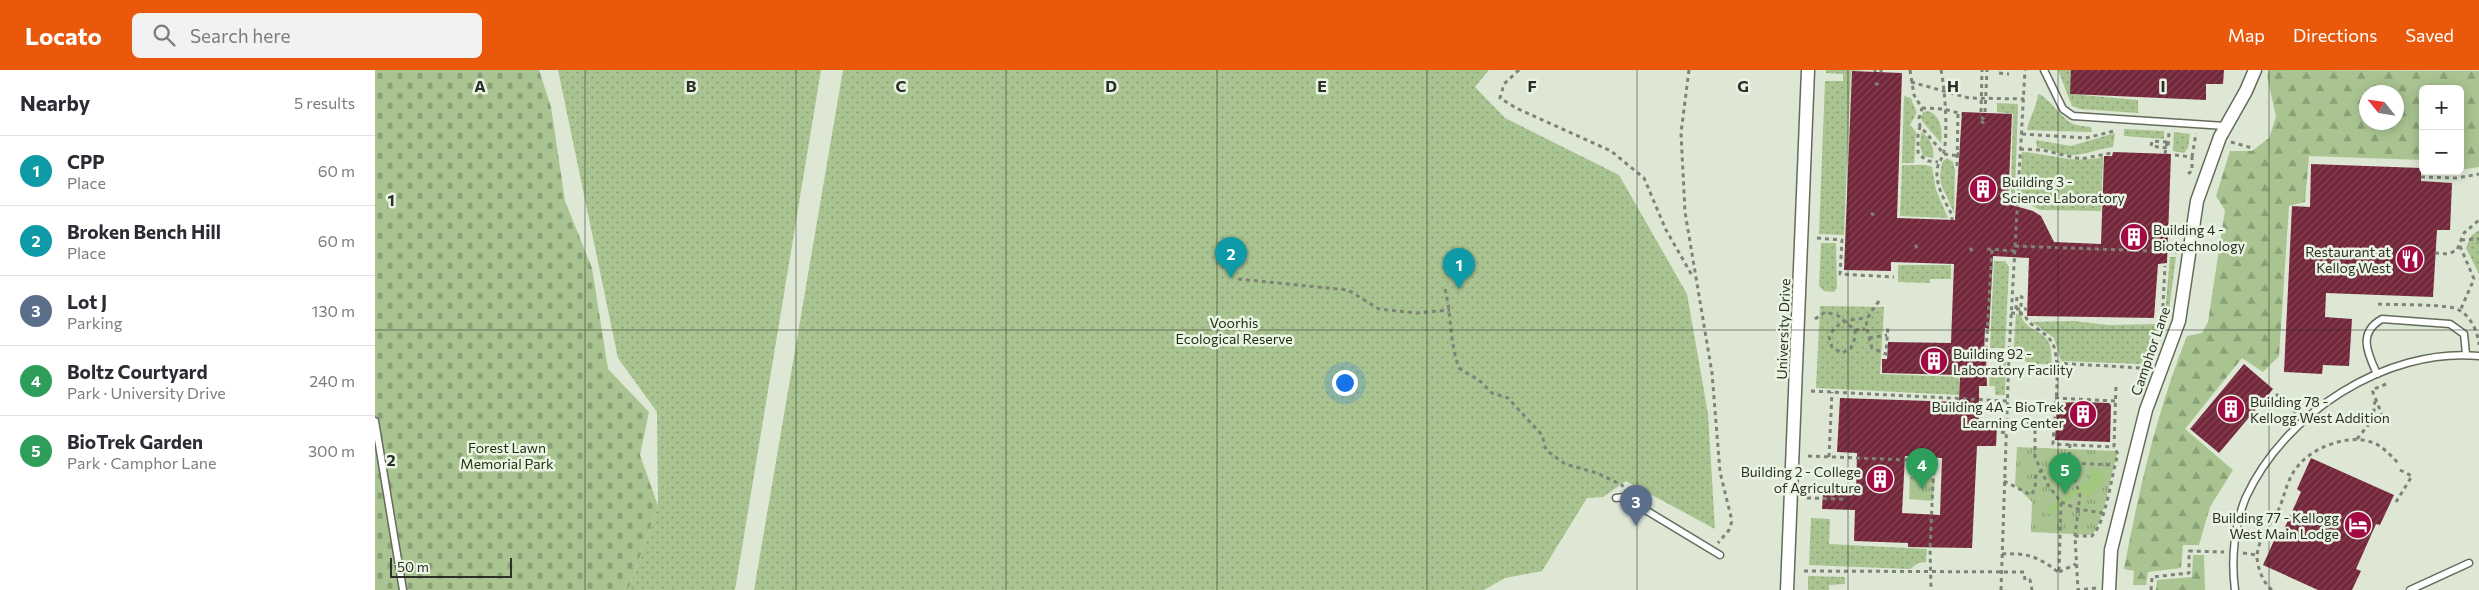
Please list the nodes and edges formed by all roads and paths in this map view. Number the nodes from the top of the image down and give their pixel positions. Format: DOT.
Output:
graph roads {
  1 [pos="1519,70"];
  2 [pos="1689,70"];
  3 [pos="1808,70"];
  4 [pos="1910,70"];
  5 [pos="1941,70"];
  6 [pos="1982,70"];
  7 [pos="1987,70"];
  8 [pos="2025,70"];
  9 [pos="2044,70"];
  10 [pos="2255,70"];
  11 [pos="1999,73"];
  12 [pos="2009,74"];
  13 [pos="1911,82"];
  14 [pos="1875,83"];
  15 [pos="1880,86"];
  16 [pos="1944,90"];
  17 [pos="1986,98"];
  18 [pos="2024,99"];
  19 [pos="1922,108"];
  20 [pos="1945,109"];
  21 [pos="1957,112"];
  22 [pos="1962,114"];
  23 [pos="2119,120"];
  24 [pos="2170,122"];
  25 [pos="2196,123"];
  26 [pos="1920,126"];
  27 [pos="2225,126"];
  28 [pos="2022,134"];
  29 [pos="2231,142"];
  30 [pos="2252,148"];
  31 [pos="2019,149"];
  32 [pos="1960,150"];
  33 [pos="2111,153"];
  34 [pos="1944,154"];
  35 [pos="2165,154"];
  36 [pos="2175,155"];
  37 [pos="2192,157"];
  38 [pos="1959,158"];
  39 [pos="1937,162"];
  40 [pos="1957,166"];
  41 [pos="2479,174"];
  42 [pos="2185,176"];
  43 [pos="2421,177"];
  44 [pos="1871,212"];
  45 [pos="1875,216"];
  46 [pos="1952,220"];
  47 [pos="2479,220"];
  48 [pos="1817,238"];
  49 [pos="2479,239"];
  50 [pos="2461,240"];
  51 [pos="2181,244"];
  52 [pos="1915,245"];
  53 [pos="2015,246"];
  54 [pos="2460,246"];
  55 [pos="1970,248"];
  56 [pos="1918,249"];
  57 [pos="1987,249"];
  58 [pos="1992,250"];
  59 [pos="2015,251"];
  60 [pos="2167,251"];
  61 [pos="1973,252"];
  62 [pos="2180,253"];
  63 [pos="2435,253"];
  64 [pos="2165,266"];
  65 [pos="1894,277"];
  66 [pos="1238,279"];
  67 [pos="1695,280"];
  68 [pos="1445,289"];
  69 [pos="1879,300"];
  70 [pos="2027,309"];
  71 [pos="1450,310"];
  72 [pos="2460,311"];
  73 [pos="2011,313"];
  74 [pos="2021,313"];
  75 [pos="1867,318"];
  76 [pos="1815,319"];
  77 [pos="1843,320"];
  78 [pos="2167,322"];
  79 [pos="1888,326"];
  80 [pos="1865,329"];
  81 [pos="1855,330"];
  82 [pos="1887,335"];
  83 [pos="1869,338"];
  84 [pos="2009,354"];
  85 [pos="2467,354"];
  86 [pos="2479,356"];
  87 [pos="2151,361"];
  88 [pos="2056,363"];
  89 [pos="2377,374"];
  90 [pos="2393,381"];
  91 [pos="2116,385"];
  92 [pos="1811,391"];
  93 [pos="1832,392"];
  94 [pos="2276,394"];
  95 [pos="2055,398"];
  96 [pos="2375,398"];
  97 [pos="2007,401"];
  98 [pos="2115,401"];
  99 [pos="2297,413"];
  100 [pos="375,421"];
  101 [pos="2027,422"];
  102 [pos="2035,422"];
  103 [pos="2056,423"];
  104 [pos="2387,427"];
  105 [pos="2001,432"];
  106 [pos="2006,433"];
  107 [pos="2357,439"];
  108 [pos="2070,444"];
  109 [pos="2114,447"];
  110 [pos="1808,456"];
  111 [pos="1829,457"];
  112 [pos="2069,463"];
  113 [pos="2397,463"];
  114 [pos="2114,465"];
  115 [pos="2398,469"];
  116 [pos="2041,471"];
  117 [pos="2004,481"];
  118 [pos="1624,497"];
  119 [pos="1616,498"];
  120 [pos="1807,498"];
  121 [pos="1843,499"];
  122 [pos="2061,502"];
  123 [pos="2396,502"];
  124 [pos="2078,509"];
  125 [pos="2103,513"];
  126 [pos="2075,536"];
  127 [pos="1713,548"];
  128 [pos="2207,552"];
  129 [pos="1720,554"];
  130 [pos="2002,554"];
  131 [pos="2469,562"];
  132 [pos="2076,564"];
  133 [pos="1804,571"];
  134 [pos="1931,572"];
  135 [pos="2001,572"];
  136 [pos="2059,572"];
  137 [pos="403,590"];
  138 [pos="1787,590"];
  139 [pos="1931,590"];
  140 [pos="2001,590"];
  141 [pos="2032,590"];
  142 [pos="2097,590"];
  143 [pos="2109,590"];
  144 [pos="2151,590"];
  145 [pos="2235,590"];
  146 [pos="2272,590"];
  147 [pos="2410,590"];
  1 -- 67 [label="path"];
  2 -- 67 [label="path"];
  3 -- 138 [label="street, University Drive"];
  4 -- 13 [label="path"];
  5 -- 16 [label="path"];
  6 -- 17 [label="path, bridge"];
  7 -- 17 [label="path"];
  8 -- 18 [label="path"];
  9 -- 23 [label="lane"];
  10 -- 27 [label="street, Camphor Lane"];
  11 -- 12 [label="path"];
  13 -- 16 [label="path"];
  13 -- 19 [label="path"];
  14 -- 15 [label="path"];
  16 -- 17 [label="path"];
  16 -- 20 [label="path"];
  17 -- 18 [label="path"];
  18 -- 28 [label="path"];
  19 -- 20 [label="path"];
  19 -- 26 [label="path"];
  20 -- 21 [label="path"];
  20 -- 34 [label="path"];
  21 -- 22 [label="path"];
  21 -- 38 [label="path"];
  23 -- 24 [label="lane"];
  23 -- 28 [label="path"];
  24 -- 25 [label="lane"];
  24 -- 35 [label="path, bridge"];
  25 -- 27 [label="lane"];
  25 -- 37 [label="path"];
  26 -- 34 [label="path"];
  26 -- 39 [label="path"];
  27 -- 143 [label="street, Camphor Lane"];
  28 -- 31 [label="path"];
  29 -- 30 [label="path"];
  31 -- 33 [label="path"];
  31 -- 53 [label="path"];
  32 -- 38 [label="path"];
  34 -- 38 [label="path"];
  34 -- 39 [label="path"];
  36 -- 37 [label="path"];
  37 -- 42 [label="path"];
  38 -- 40 [label="path"];
  39 -- 46 [label="path"];
  41 -- 43 [label="path"];
  44 -- 45 [label="path"];
  47 -- 50 [label="path"];
  48 -- 65 [label="path"];
  49 -- 50 [label="path"];
  50 -- 54 [label="path"];
  51 -- 62 [label="path"];
  52 -- 56 [label="path"];
  53 -- 59 [label="path"];
  53 -- 60 [label="path"];
  54 -- 63 [label="path"];
  54 -- 72 [label="path"];
  55 -- 61 [label="path"];
  57 -- 58 [label="path"];
  58 -- 59 [label="path"];
  58 -- 84 [label="path"];
  59 -- 73 [label="path"];
  64 -- 78 [label="path"];
  66 -- 71 [label="path"];
  67 -- 127 [label="path"];
  68 -- 71 [label="path"];
  69 -- 75 [label="path"];
  70 -- 74 [label="path, bridge"];
  71 -- 118 [label="path"];
  73 -- 74 [label="path"];
  73 -- 84 [label="path"];
  74 -- 88 [label="path"];
  75 -- 77 [label="path"];
  75 -- 80 [label="path"];
  76 -- 77 [label="path"];
  77 -- 81 [label="path"];
  77 -- 81 [label="path"];
  79 -- 82 [label="path"];
  80 -- 81 [label="path"];
  80 -- 83 [label="path"];
  82 -- 83 [label="path"];
  82 -- 83 [label="path"];
  84 -- 97 [label="path"];
  85 -- 86 [label="lane"];
  85 -- 89 [label="lane"];
  85 -- 89 [label="lane"];
  87 -- 88 [label="path"];
  88 -- 95 [label="path"];
  89 -- 145 [label="lane"];
  90 -- 96 [label="path"];
  91 -- 98 [label="path"];
  92 -- 93 [label="path"];
  93 -- 97 [label="path"];
  93 -- 111 [label="path"];
  94 -- 99 [label="path"];
  95 -- 98 [label="path"];
  95 -- 108 [label="path"];
  96 -- 104 [label="path"];
  96 -- 107 [label="path"];
  97 -- 106 [label="path"];
  98 -- 109 [label="path"];
  100 -- 137 [label="lane"];
  101 -- 102 [label="path, bridge"];
  102 -- 103 [label="path, bridge"];
  102 -- 116 [label="path"];
  105 -- 106 [label="path"];
  106 -- 117 [label="path"];
  107 -- 113 [label="path"];
  107 -- 146 [label="path"];
  108 -- 109 [label="path"];
  108 -- 112 [label="path"];
  109 -- 114 [label="path"];
  110 -- 111 [label="path"];
  111 -- 134 [label="path"];
  112 -- 114 [label="path"];
  112 -- 124 [label="path"];
  114 -- 125 [label="path"];
  115 -- 123 [label="path"];
  116 -- 117 [label="path"];
  116 -- 122 [label="path"];
  117 -- 130 [label="path"];
  118 -- 119 [label="lane"];
  118 -- 127 [label="lane"];
  120 -- 121 [label="path"];
  122 -- 124 [label="path"];
  122 -- 136 [label="path"];
  124 -- 125 [label="path"];
  124 -- 126 [label="path"];
  125 -- 126 [label="path"];
  126 -- 132 [label="path"];
  127 -- 129 [label="lane"];
  128 -- 144 [label="path"];
  130 -- 135 [label="path"];
  130 -- 136 [label="path"];
  131 -- 147 [label="lane"];
  132 -- 136 [label="path"];
  132 -- 142 [label="path"];
  133 -- 134 [label="path"];
  134 -- 135 [label="path"];
  134 -- 139 [label="path"];
  135 -- 140 [label="path"];
  135 -- 141 [label="path"];
}
